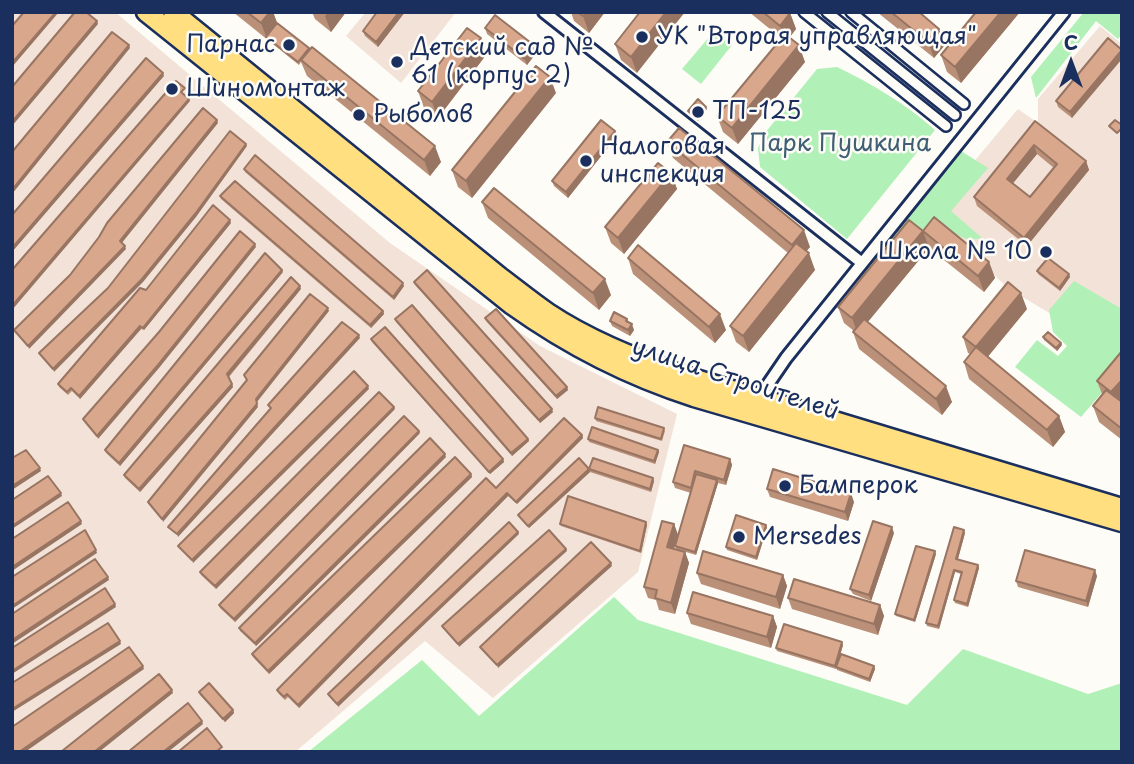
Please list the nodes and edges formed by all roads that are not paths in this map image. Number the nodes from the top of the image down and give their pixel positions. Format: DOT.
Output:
graph roads {
  1 [pos="146,12"];
  2 [pos="173,12"];
  3 [pos="544,12"];
  4 [pos="804,12"];
  5 [pos="827,12"];
  6 [pos="850,12"];
  7 [pos="1064,12"];
  8 [pos="964,104"];
  9 [pos="275,106"];
  10 [pos="955,115"];
  11 [pos="946,126"];
  12 [pos="862,263"];
  13 [pos="754,407"];
  14 [pos="1122,508"];
  15 [pos="1122,522"];
  1 -- 9 [label="main road, улица Строителей"];
  2 -- 9 [label="main road, улица Строителей"];
  3 -- 12 [label="street"];
  4 -- 11 [label="street"];
  5 -- 10 [label="street"];
  6 -- 8 [label="street"];
  7 -- 12 [label="street"];
  9 -- 13 [label="main road, улица Строителей"];
  12 -- 13 [label="street"];
  13 -- 14 [label="main road, улица Строителей"];
  13 -- 15 [label="main road, улица Строителей"];
}
